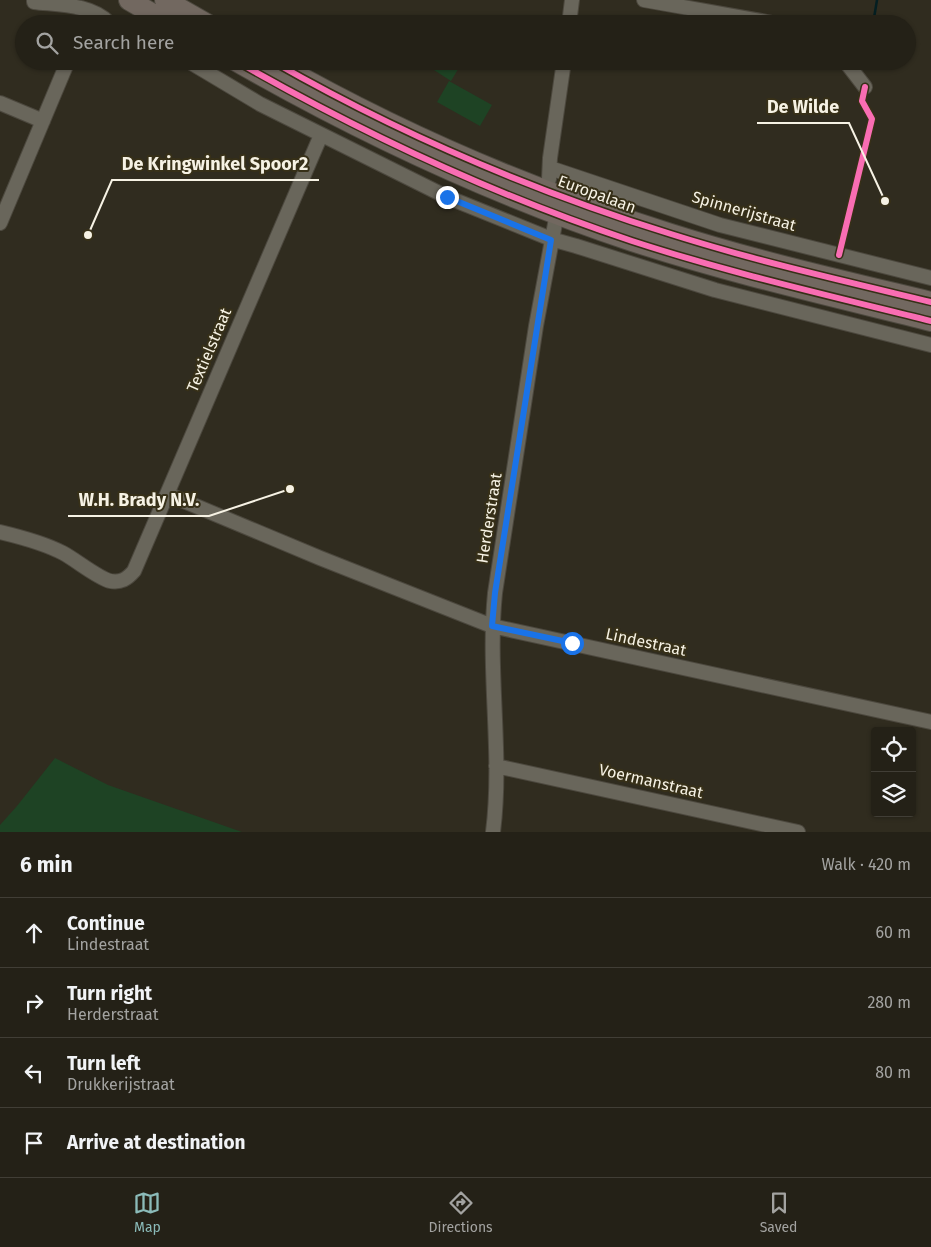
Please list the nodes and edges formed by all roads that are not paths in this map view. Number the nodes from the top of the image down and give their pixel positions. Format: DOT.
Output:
graph roads {
  1 [pos="34,0"];
  2 [pos="129,0"];
  3 [pos="165,0"];
  4 [pos="572,0"];
  5 [pos="644,0"];
  6 [pos="100,15"];
  7 [pos="155,15"];
  8 [pos="191,15"];
  9 [pos="570,15"];
  10 [pos="728,15"];
  11 [pos="64,70"];
  12 [pos="203,70"];
  13 [pos="252,70"];
  14 [pos="289,70"];
  15 [pos="563,70"];
  16 [pos="852,70"];
  17 [pos="864,87"];
  18 [pos="0,103"];
  19 [pos="43,121"];
  20 [pos="321,134"];
  21 [pos="550,168"];
  22 [pos="546,190"];
  23 [pos="557,213"];
  24 [pos="0,222"];
  25 [pos="551,240"];
  26 [pos="931,278"];
  27 [pos="931,302"];
  28 [pos="931,321"];
  29 [pos="931,346"];
  30 [pos="167,494"];
  31 [pos="0,532"];
  32 [pos="492,626"];
  33 [pos="931,722"];
  34 [pos="496,766"];
  35 [pos="493,832"];
  36 [pos="798,832"];
  1 -- 6 [label="street"];
  2 -- 7 [label="highway"];
  3 -- 8 [label="highway"];
  4 -- 9 [label="street"];
  5 -- 10 [label="street"];
  11 -- 19 [label="street"];
  12 -- 20 [label="street"];
  13 -- 23 [label="highway, Europalaan"];
  14 -- 22 [label="highway, Europalaan"];
  15 -- 21 [label="street"];
  16 -- 17 [label="street"];
  18 -- 19 [label="street"];
  19 -- 24 [label="street"];
  20 -- 25 [label="street"];
  20 -- 30 [label="street, Textielstraat"];
  21 -- 22 [label="street"];
  21 -- 26 [label="street, Spinnerijstraat"];
  22 -- 27 [label="highway, Europalaan"];
  23 -- 25 [label="street, Herderstraat"];
  23 -- 28 [label="highway, Europalaan"];
  25 -- 29 [label="street"];
  25 -- 32 [label="street, Herderstraat"];
  30 -- 31 [label="street, Textielstraat"];
  30 -- 32 [label="street, Lindestraat"];
  32 -- 33 [label="street, Lindestraat"];
  32 -- 34 [label="street, Herderstraat"];
  34 -- 35 [label="street, Herderstraat"];
  34 -- 36 [label="street, Voermanstraat"];
}
